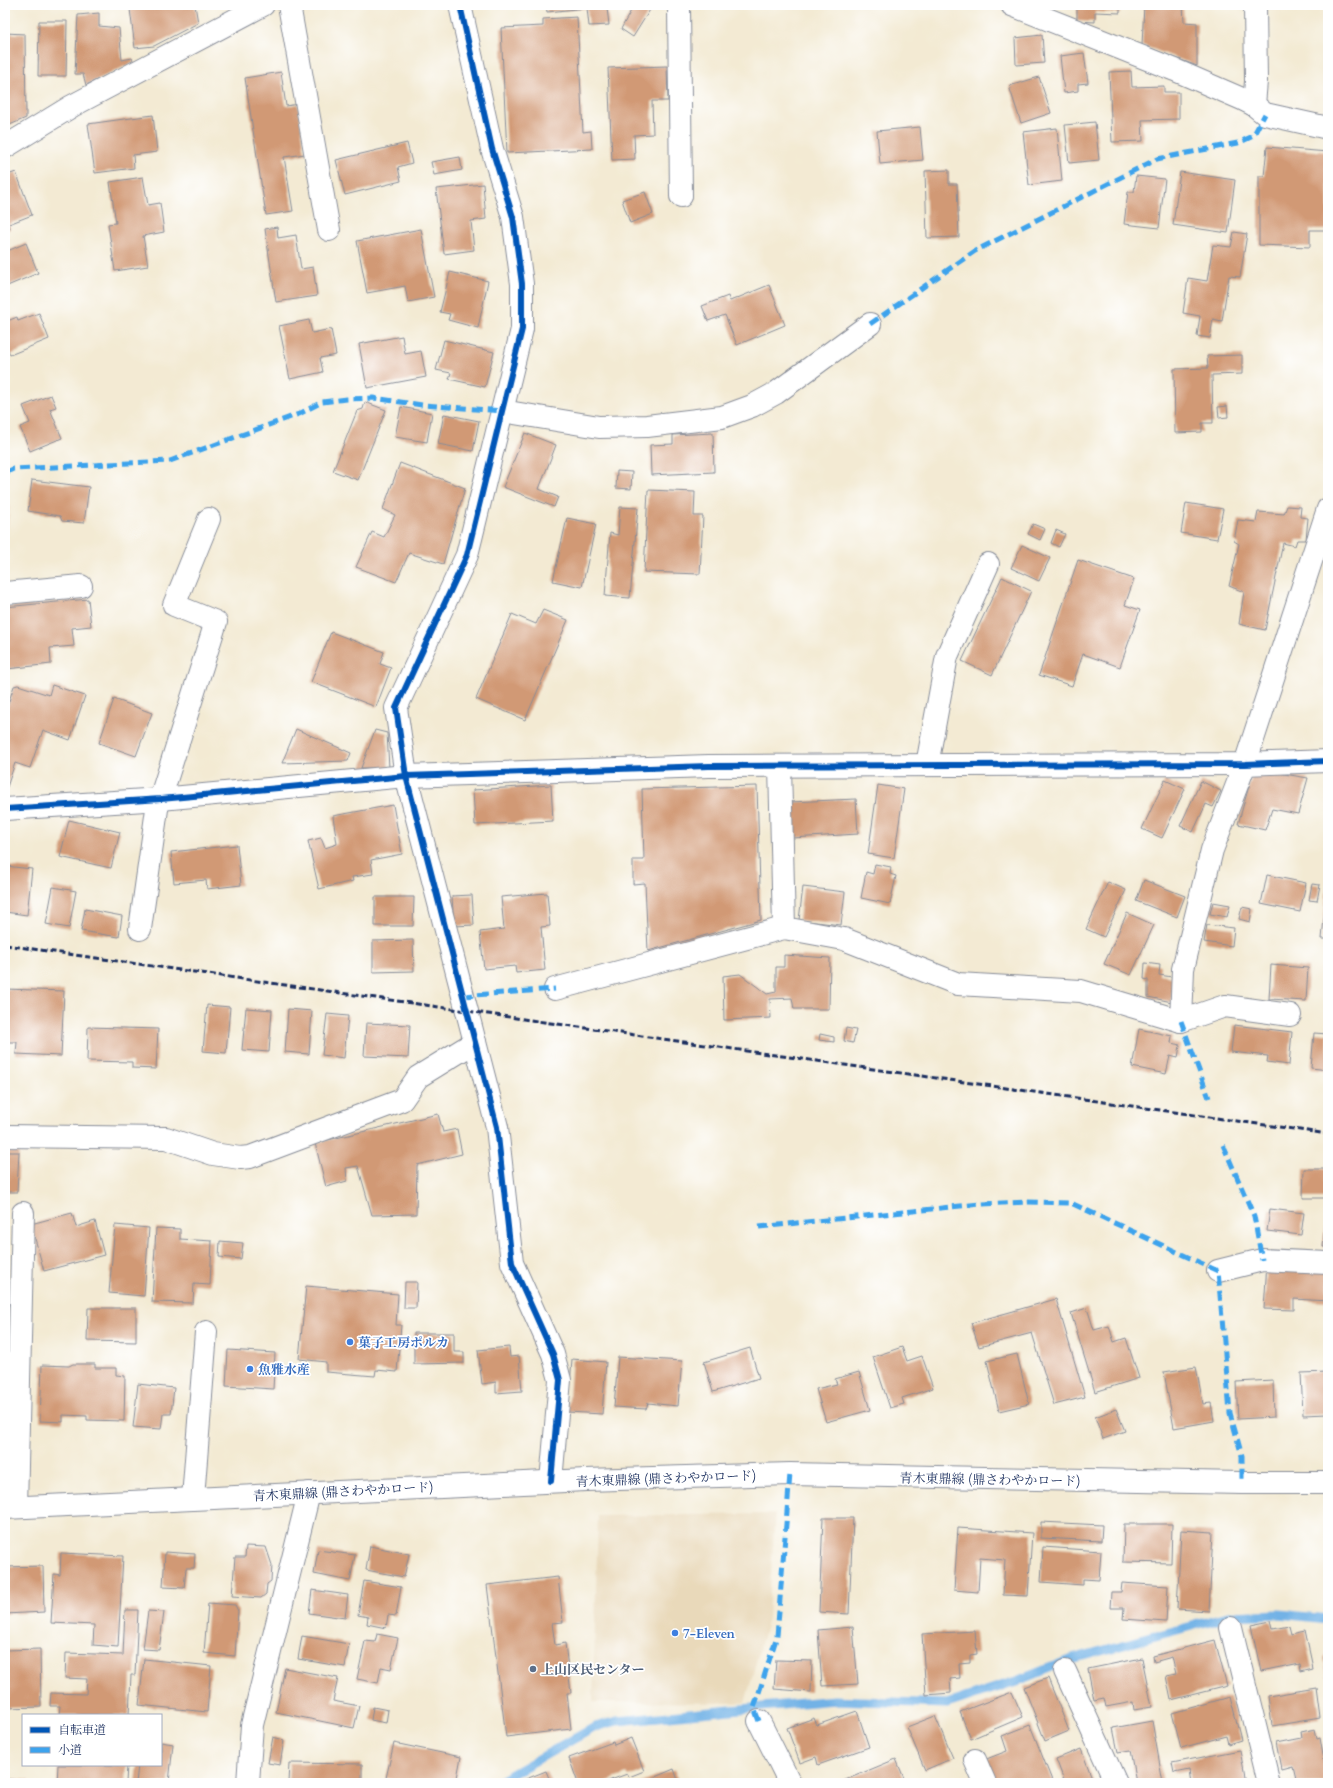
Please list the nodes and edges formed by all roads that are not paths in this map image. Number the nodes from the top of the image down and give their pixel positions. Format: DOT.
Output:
graph roads {
  1 [pos="263,5"];
  2 [pos="288,5"];
  3 [pos="460,5"];
  4 [pos="679,5"];
  5 [pos="1012,5"];
  6 [pos="1256,5"];
  7 [pos="1254,105"];
  8 [pos="1328,128"];
  9 [pos="5,147"];
  10 [pos="681,196"];
  11 [pos="329,230"];
  12 [pos="870,324"];
  13 [pos="502,411"];
  14 [pos="1328,509"];
  15 [pos="209,519"];
  16 [pos="988,564"];
  17 [pos="81,586"];
  18 [pos="5,593"];
  19 [pos="1328,761"];
  20 [pos="1246,764"];
  21 [pos="927,765"];
  22 [pos="780,766"];
  23 [pos="406,776"];
  24 [pos="162,799"];
  25 [pos="5,809"];
  26 [pos="784,928"];
  27 [pos="140,929"];
  28 [pos="555,989"];
  29 [pos="1290,1015"];
  30 [pos="1181,1021"];
  31 [pos="475,1042"];
  32 [pos="5,1136"];
  33 [pos="23,1213"];
  34 [pos="1328,1263"];
  35 [pos="1218,1271"];
  36 [pos="206,1332"];
  37 [pos="551,1481"];
  38 [pos="1328,1483"];
  39 [pos="309,1493"];
  40 [pos="193,1498"];
  41 [pos="11,1508"];
  42 [pos="1231,1628"];
  43 [pos="1065,1671"];
  44 [pos="759,1721"];
  45 [pos="975,1760"];
  46 [pos="248,1783"];
  47 [pos="790,1783"];
  48 [pos="985,1783"];
  49 [pos="1116,1783"];
  50 [pos="1269,1783"];
  1 -- 9 [label="street"];
  2 -- 11 [label="street"];
  3 -- 13 [label="street"];
  4 -- 10 [label="street"];
  5 -- 7 [label="street"];
  6 -- 7 [label="street"];
  7 -- 8 [label="street"];
  12 -- 13 [label="street"];
  13 -- 23 [label="street"];
  14 -- 20 [label="street"];
  15 -- 24 [label="street"];
  16 -- 21 [label="street"];
  17 -- 18 [label="street"];
  19 -- 20 [label="street"];
  20 -- 21 [label="street"];
  20 -- 30 [label="street"];
  21 -- 22 [label="street"];
  22 -- 23 [label="street"];
  22 -- 26 [label="street"];
  23 -- 24 [label="street"];
  23 -- 31 [label="street"];
  24 -- 25 [label="street"];
  24 -- 27 [label="street"];
  26 -- 28 [label="street"];
  26 -- 30 [label="street"];
  29 -- 30 [label="street"];
  31 -- 32 [label="street"];
  31 -- 37 [label="street"];
  33 -- 41 [label="street"];
  34 -- 35 [label="street"];
  36 -- 40 [label="street"];
  37 -- 38 [label="street, 青木東鼎線 (鼎さわやかロード)"];
  37 -- 39 [label="street, 青木東鼎線 (鼎さわやかロード)"];
  39 -- 40 [label="street, 青木東鼎線 (鼎さわやかロード)"];
  39 -- 46 [label="street"];
  40 -- 41 [label="street, 青木東鼎線 (鼎さわやかロード)"];
  42 -- 50 [label="street"];
  43 -- 49 [label="street"];
  44 -- 47 [label="street"];
  45 -- 48 [label="street"];
}
